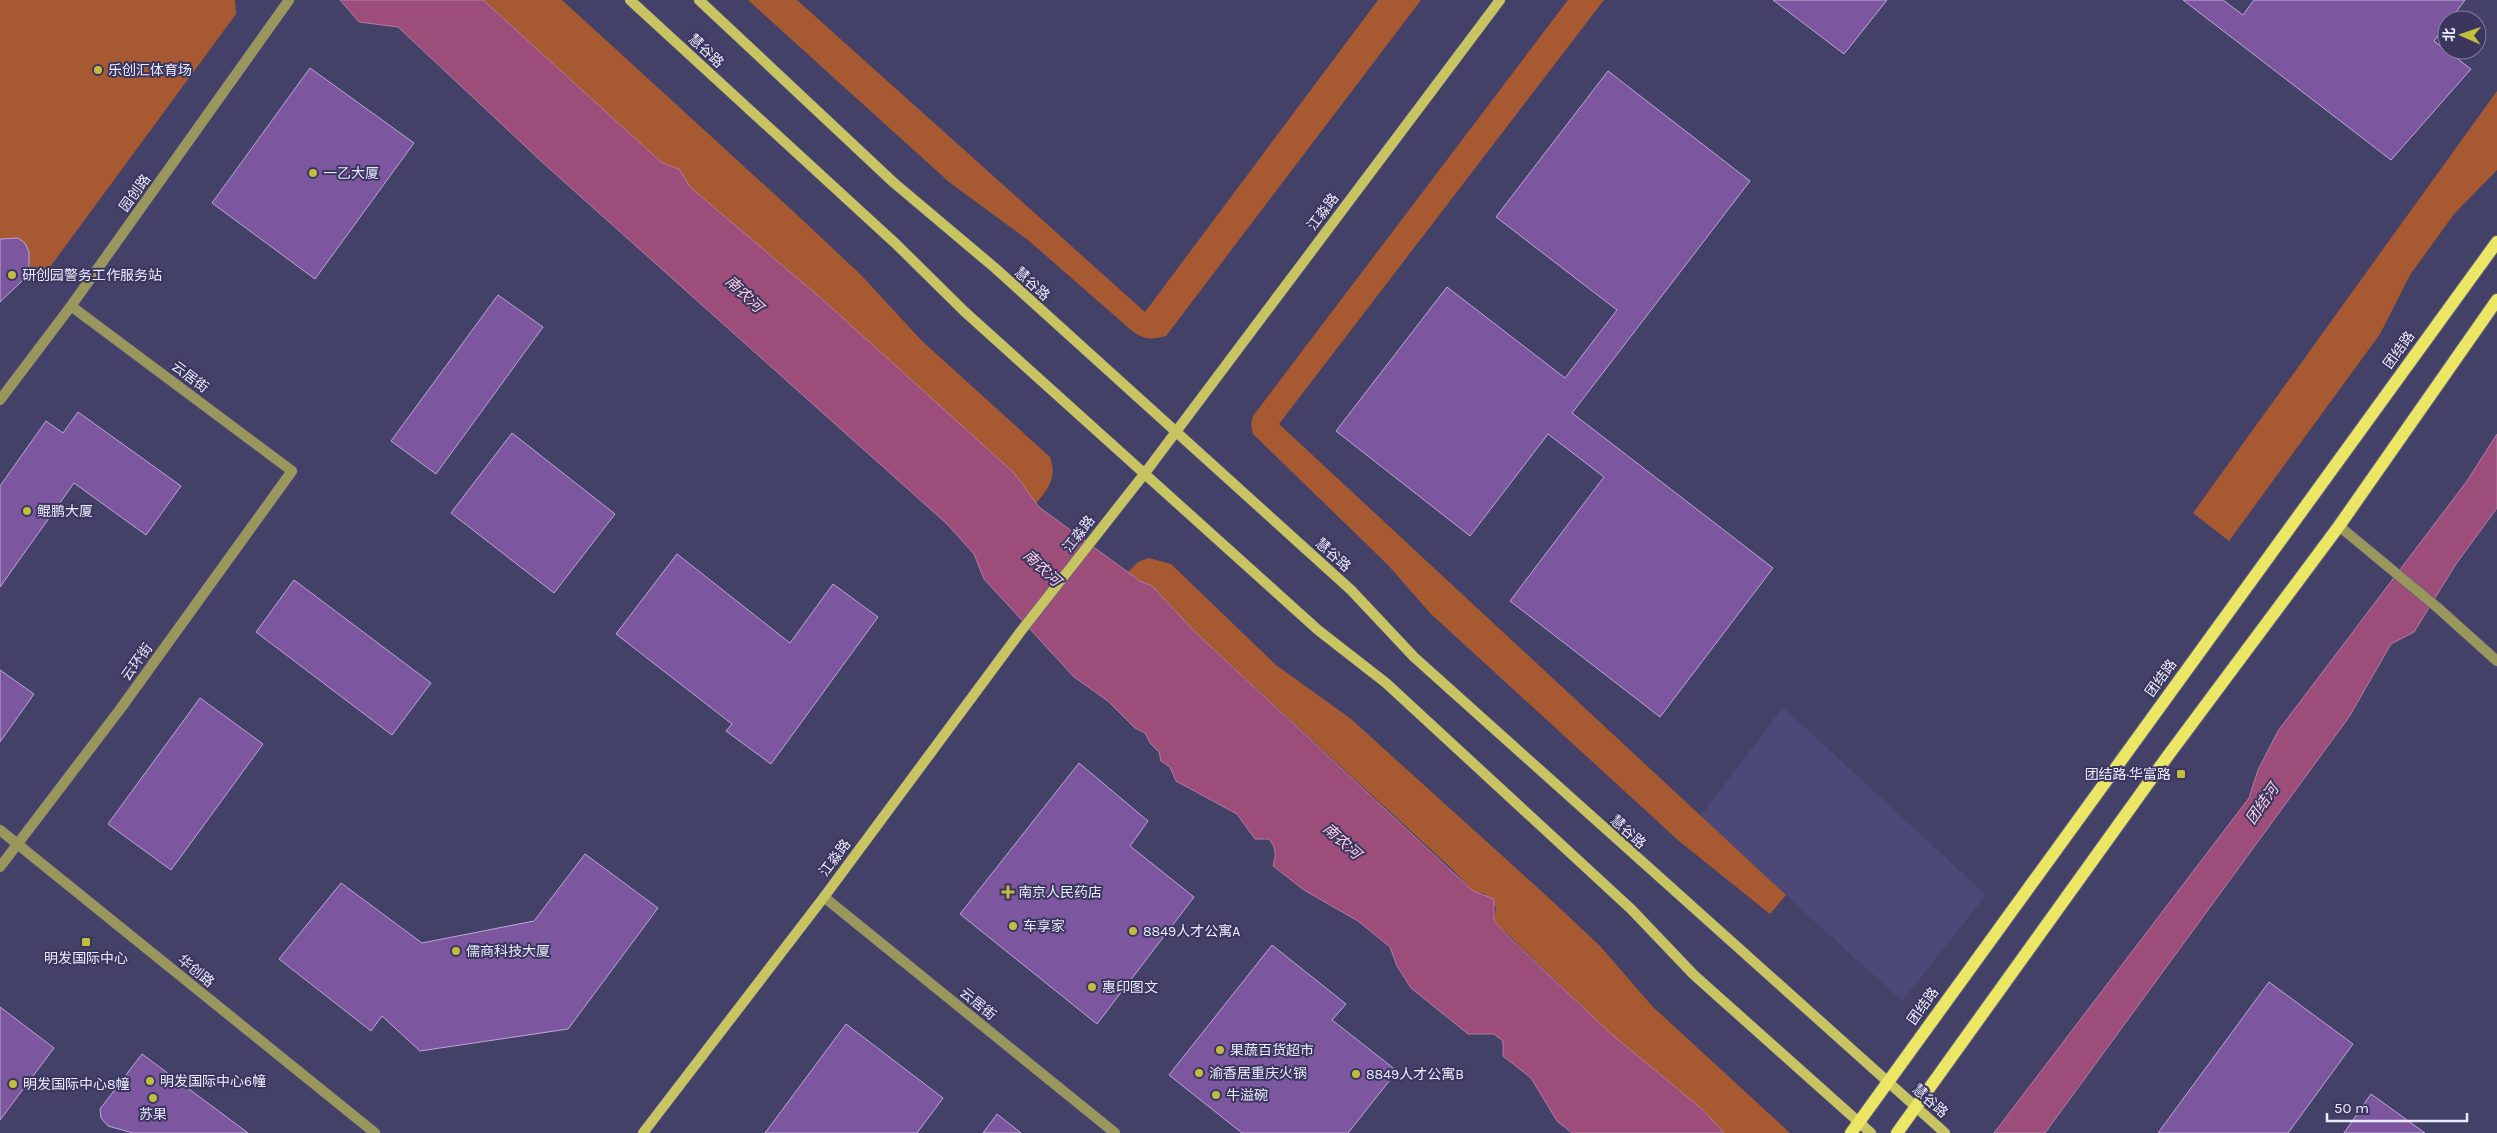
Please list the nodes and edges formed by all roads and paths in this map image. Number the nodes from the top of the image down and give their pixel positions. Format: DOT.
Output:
graph roads {
  1 [pos="289,0"];
  2 [pos="630,0"];
  3 [pos="700,0"];
  4 [pos="1500,0"];
  5 [pos="2497,242"];
  6 [pos="2497,300"];
  7 [pos="71,306"];
  8 [pos="0,400"];
  9 [pos="1174,432"];
  10 [pos="292,471"];
  11 [pos="1145,473"];
  12 [pos="2339,526"];
  13 [pos="2497,661"];
  14 [pos="0,830"];
  15 [pos="17,844"];
  16 [pos="0,867"];
  17 [pos="824,896"];
  18 [pos="1888,1082"];
  19 [pos="1916,1106"];
  20 [pos="1854,1128"];
  21 [pos="374,1133"];
  22 [pos="643,1133"];
  23 [pos="1115,1133"];
  24 [pos="1871,1133"];
  25 [pos="1897,1133"];
  26 [pos="1945,1133"];
  1 -- 7 [label="street, 园创路"];
  2 -- 11 [label="main road, 慧谷路"];
  3 -- 9 [label="main road, 慧谷路"];
  4 -- 9 [label="main road, 江淼路"];
  5 -- 18 [label="main road, 团结路"];
  6 -- 12 [label="main road"];
  7 -- 8 [label="street, 园创路"];
  7 -- 10 [label="street, 云居街"];
  9 -- 11 [label="main road, 江淼路"];
  9 -- 18 [label="main road, 慧谷路"];
  10 -- 15 [label="street, 云环街"];
  11 -- 17 [label="main road, 江淼路"];
  11 -- 20 [label="main road, 慧谷路"];
  12 -- 13 [label="street"];
  12 -- 19 [label="main road"];
  14 -- 15 [label="street, 华创路"];
  15 -- 16 [label="street, 云环街"];
  15 -- 21 [label="street, 华创路"];
  17 -- 22 [label="main road, 江淼路"];
  17 -- 23 [label="street, 云居街"];
  18 -- 19 [label="main road, 慧谷路"];
  18 -- 20 [label="main road, 团结路"];
  19 -- 25 [label="main road"];
  19 -- 26 [label="main road, 慧谷路"];
  20 -- 24 [label="main road, 慧谷路"];
}
